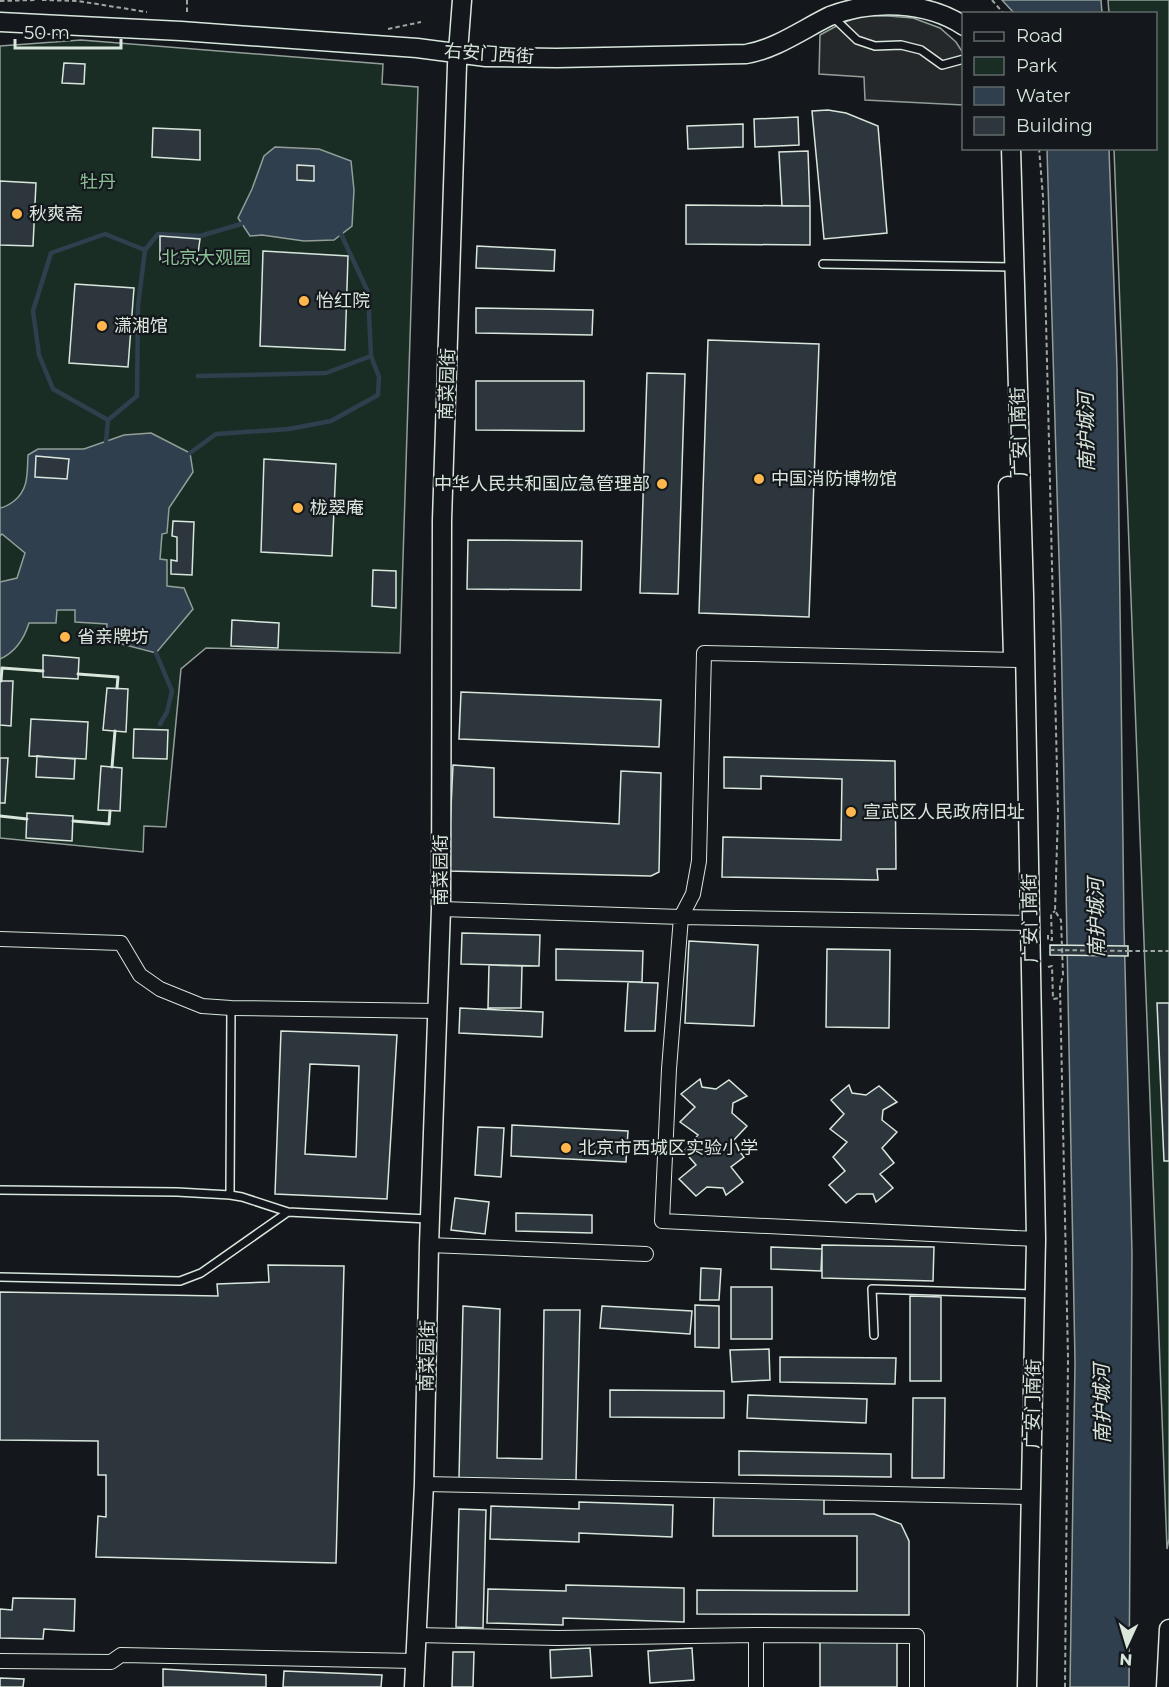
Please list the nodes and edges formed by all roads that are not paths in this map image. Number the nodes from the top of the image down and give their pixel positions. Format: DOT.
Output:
graph roads {
  1 [pos="462,0"];
  2 [pos="856,0"];
  3 [pos="917,0"];
  4 [pos="831,15"];
  5 [pos="962,18"];
  6 [pos="0,22"];
  7 [pos="962,25"];
  8 [pos="459,49"];
  9 [pos="962,59"];
  10 [pos="1001,150"];
  11 [pos="1011,150"];
  12 [pos="823,264"];
  13 [pos="1008,266"];
  14 [pos="1019,659"];
  15 [pos="441,909"];
  16 [pos="681,916"];
  17 [pos="1025,923"];
  18 [pos="0,939"];
  19 [pos="231,1008"];
  20 [pos="438,1011"];
  21 [pos="0,1190"];
  22 [pos="230,1195"];
  23 [pos="288,1212"];
  24 [pos="430,1219"];
  25 [pos="1031,1239"];
  26 [pos="429,1245"];
  27 [pos="646,1254"];
  28 [pos="0,1277"];
  29 [pos="1031,1294"];
  30 [pos="874,1335"];
  31 [pos="424,1484"];
  32 [pos="1026,1497"];
  33 [pos="1169,1629"];
  34 [pos="415,1635"];
  35 [pos="756,1635"];
  36 [pos="0,1661"];
  37 [pos="415,1661"];
  38 [pos="414,1687"];
  39 [pos="756,1687"];
  40 [pos="917,1687"];
  41 [pos="1017,1687"];
  42 [pos="1027,1687"];
  43 [pos="1166,1687"];
  1 -- 8 [label="street, 南菜园街"];
  2 -- 8 [label="street, 右安门西街"];
  3 -- 5 [label="street"];
  4 -- 7 [label="street, 右安门西街"];
  4 -- 8 [label="street, 右安门西街"];
  4 -- 9 [label="lane"];
  6 -- 8 [label="street, 右安门西街"];
  8 -- 15 [label="street, 南菜园街"];
  10 -- 13 [label="street, 广安门南街"];
  11 -- 13 [label="street, 广安门南街"];
  12 -- 13 [label="lane"];
  13 -- 14 [label="street, 广安门南街"];
  14 -- 16 [label="street"];
  14 -- 17 [label="street, 广安门南街"];
  15 -- 16 [label="street"];
  15 -- 20 [label="street, 南菜园街"];
  16 -- 17 [label="street"];
  16 -- 25 [label="street"];
  17 -- 25 [label="street, 广安门南街"];
  18 -- 19 [label="street"];
  19 -- 20 [label="street"];
  19 -- 22 [label="lane"];
  20 -- 24 [label="street, 南菜园街"];
  21 -- 22 [label="lane"];
  22 -- 23 [label="lane"];
  23 -- 24 [label="lane"];
  23 -- 28 [label="lane"];
  24 -- 26 [label="street, 南菜园街"];
  25 -- 29 [label="street, 广安门南街"];
  26 -- 27 [label="street"];
  26 -- 31 [label="street, 南菜园街"];
  29 -- 30 [label="lane"];
  29 -- 32 [label="street, 广安门南街"];
  31 -- 32 [label="street"];
  31 -- 34 [label="street, 南菜园街"];
  32 -- 41 [label="street, 广安门南街"];
  32 -- 42 [label="street, 广安门南街"];
  33 -- 43 [label="street"];
  34 -- 35 [label="street"];
  34 -- 37 [label="street, 南菜园街"];
  35 -- 39 [label="street"];
  35 -- 40 [label="street"];
  36 -- 37 [label="street"];
  37 -- 38 [label="street, 南菜园街"];
}
